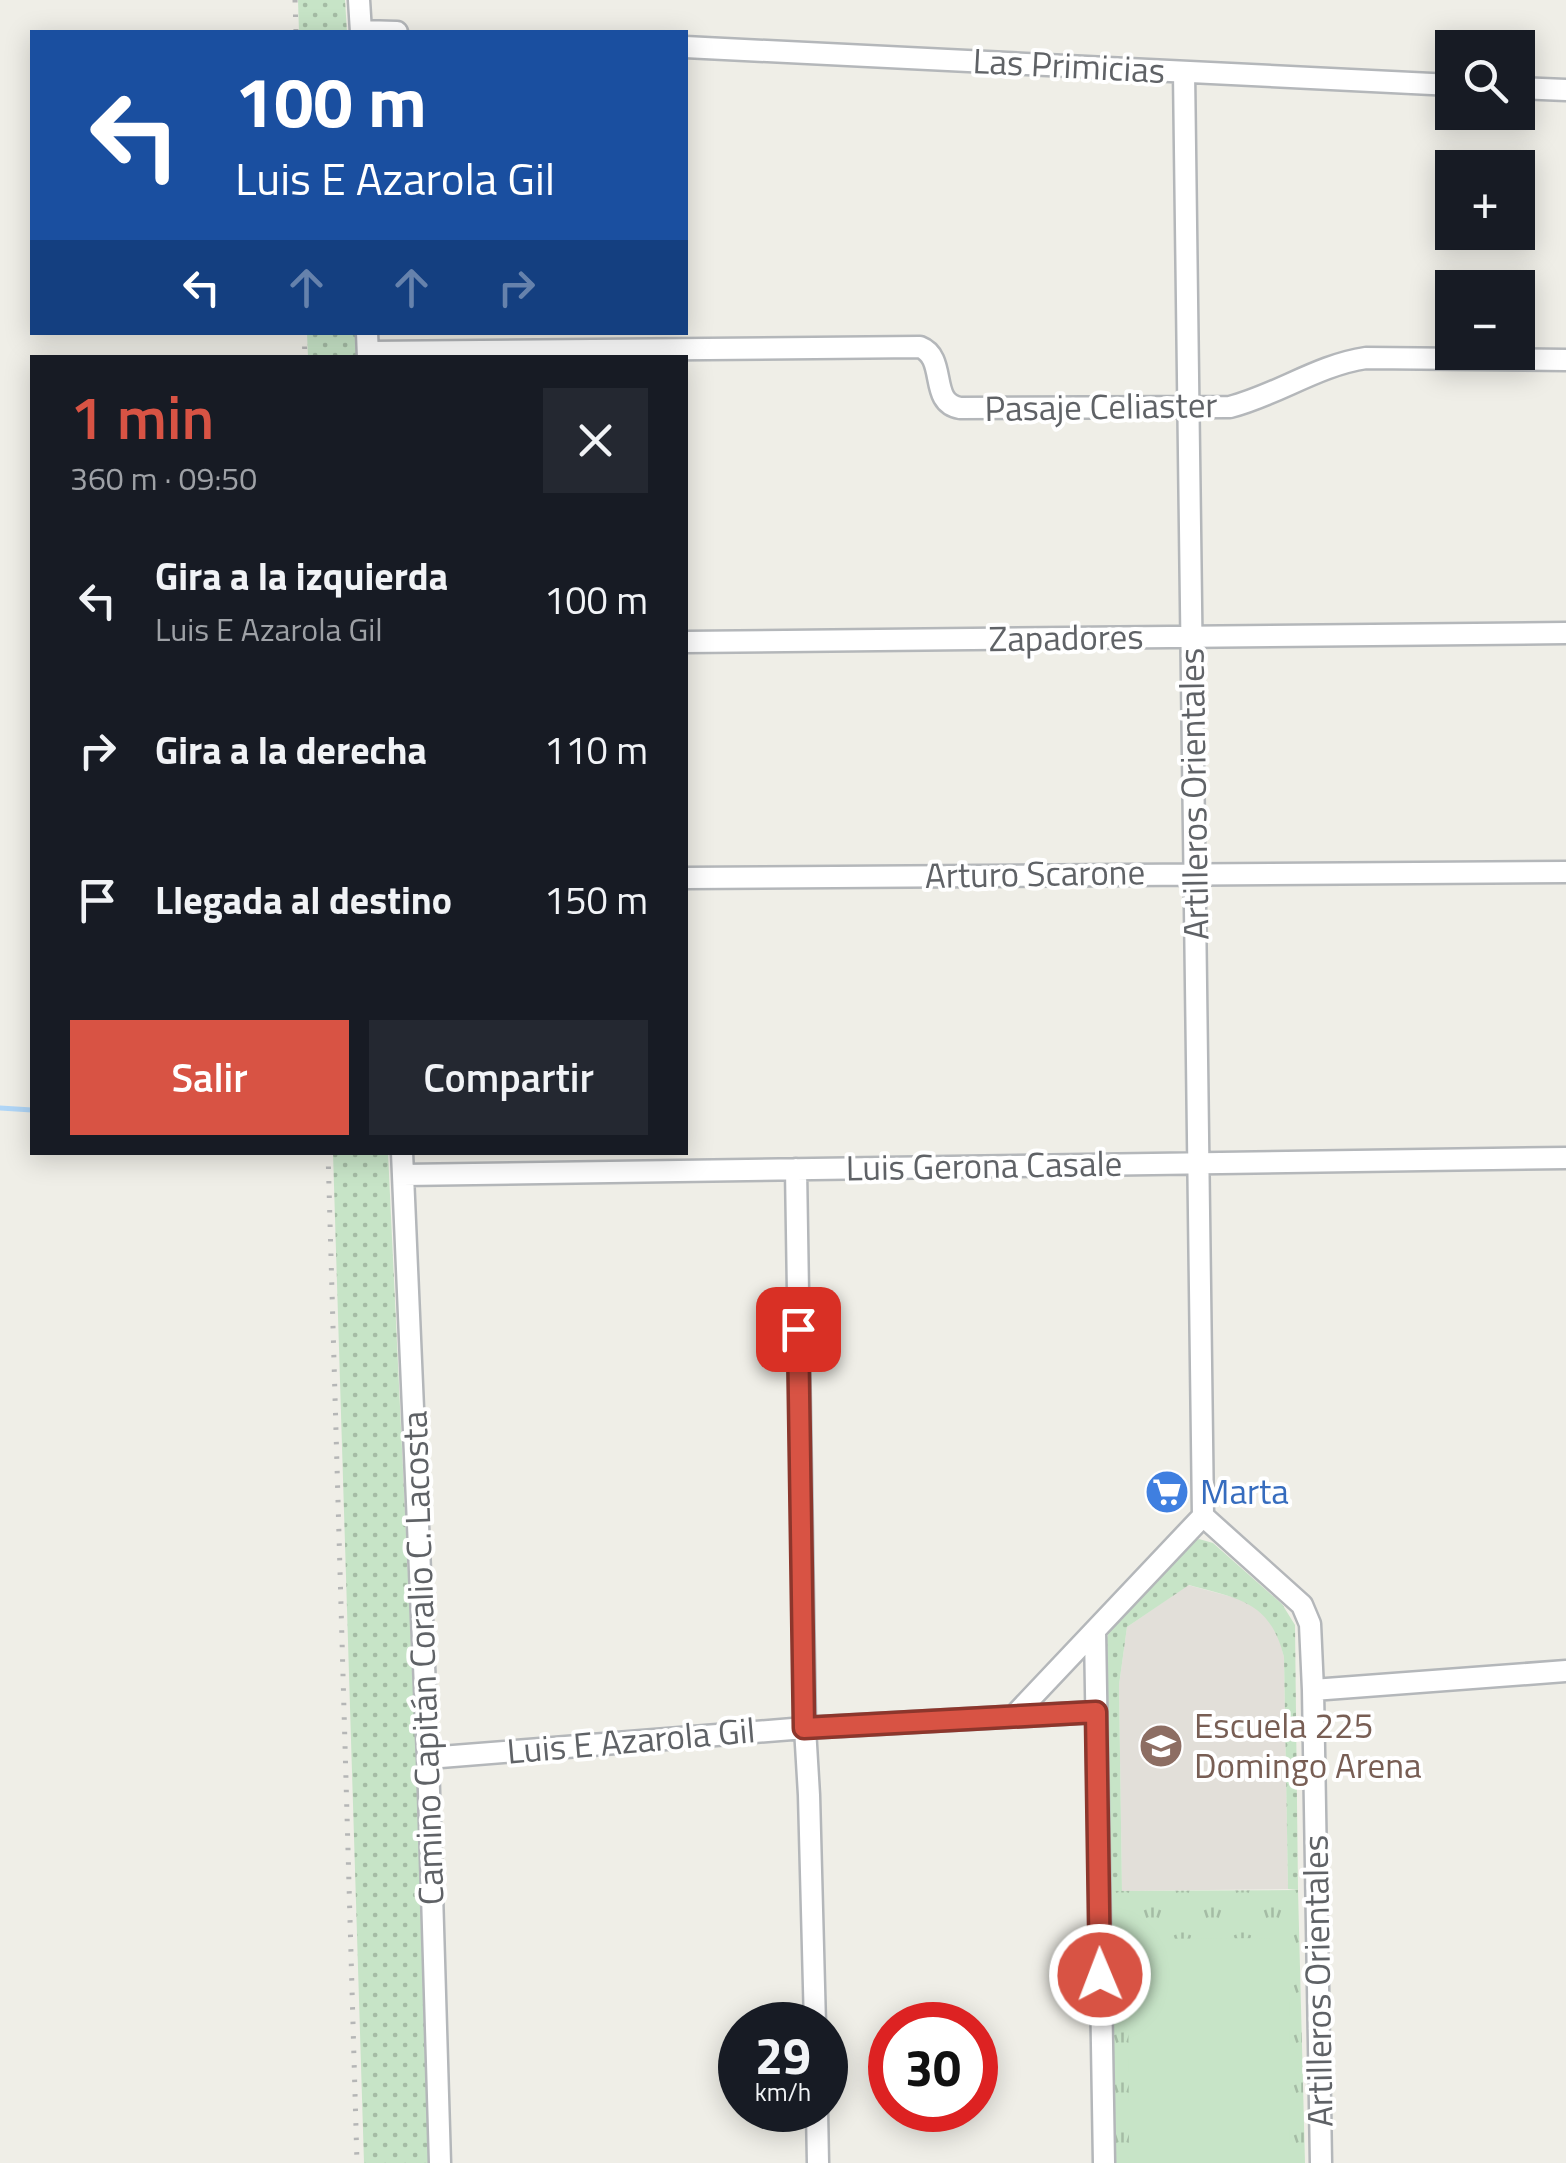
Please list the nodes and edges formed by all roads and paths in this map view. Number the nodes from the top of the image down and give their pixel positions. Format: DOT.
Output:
graph roads {
  1 [pos="359,0"];
  2 [pos="361,30"];
  3 [pos="688,47"];
  4 [pos="1184,72"];
  5 [pos="1435,83"];
  6 [pos="1535,89"];
  7 [pos="1566,90"];
  8 [pos="368,347"];
  9 [pos="1566,360"];
  10 [pos="1188,408"];
  11 [pos="1566,633"];
  12 [pos="1191,636"];
  13 [pos="688,642"];
  14 [pos="1195,872"];
  15 [pos="1566,872"];
  16 [pos="688,878"];
  17 [pos="402,1155"];
  18 [pos="1566,1158"];
  19 [pos="1198,1163"];
  20 [pos="796,1169"];
  21 [pos="403,1175"];
  22 [pos="1204,1516"];
  23 [pos="1095,1631"];
  24 [pos="1566,1670"];
  25 [pos="1313,1690"];
  26 [pos="1096,1712"];
  27 [pos="1014,1716"];
  28 [pos="804,1728"];
  29 [pos="428,1758"];
  30 [pos="814,2002"];
  31 [pos="817,2132"];
  32 [pos="440,2163"];
  33 [pos="818,2163"];
  34 [pos="1104,2163"];
  35 [pos="1321,2163"];
  1 -- 2 [label="street"];
  3 -- 4 [label="street, Las Primicias"];
  4 -- 5 [label="street, Las Primicias"];
  4 -- 10 [label="street, Artilleros Orientales"];
  6 -- 7 [label="street"];
  8 -- 10 [label="street, Pasaje Celiaster"];
  9 -- 10 [label="street, Pasaje Celiaster"];
  10 -- 12 [label="street, Artilleros Orientales"];
  11 -- 12 [label="street, Zapadores"];
  12 -- 13 [label="street, Zapadores"];
  12 -- 14 [label="street, Artilleros Orientales"];
  14 -- 15 [label="street, Arturo Scarone"];
  14 -- 16 [label="street, Arturo Scarone"];
  14 -- 19 [label="street, Artilleros Orientales"];
  17 -- 21 [label="street, Camino Capitán Coralio C. Lacosta"];
  18 -- 19 [label="street, Luis Gerona Casale"];
  19 -- 20 [label="street, Luis Gerona Casale"];
  19 -- 22 [label="street, Artilleros Orientales"];
  20 -- 21 [label="street, Luis Gerona Casale"];
  20 -- 28 [label="street"];
  21 -- 29 [label="street, Camino Capitán Coralio C. Lacosta"];
  22 -- 23 [label="street"];
  22 -- 25 [label="street, Artilleros Orientales"];
  23 -- 26 [label="street"];
  23 -- 27 [label="street"];
  24 -- 25 [label="street"];
  25 -- 35 [label="street, Artilleros Orientales"];
  26 -- 27 [label="street, Luis E Azarola Gil"];
  26 -- 34 [label="street"];
  27 -- 28 [label="street, Luis E Azarola Gil"];
  28 -- 29 [label="street, Luis E Azarola Gil"];
  28 -- 30 [label="street"];
  29 -- 32 [label="street, Camino Capitán Coralio C. Lacosta"];
  31 -- 33 [label="street"];
}
